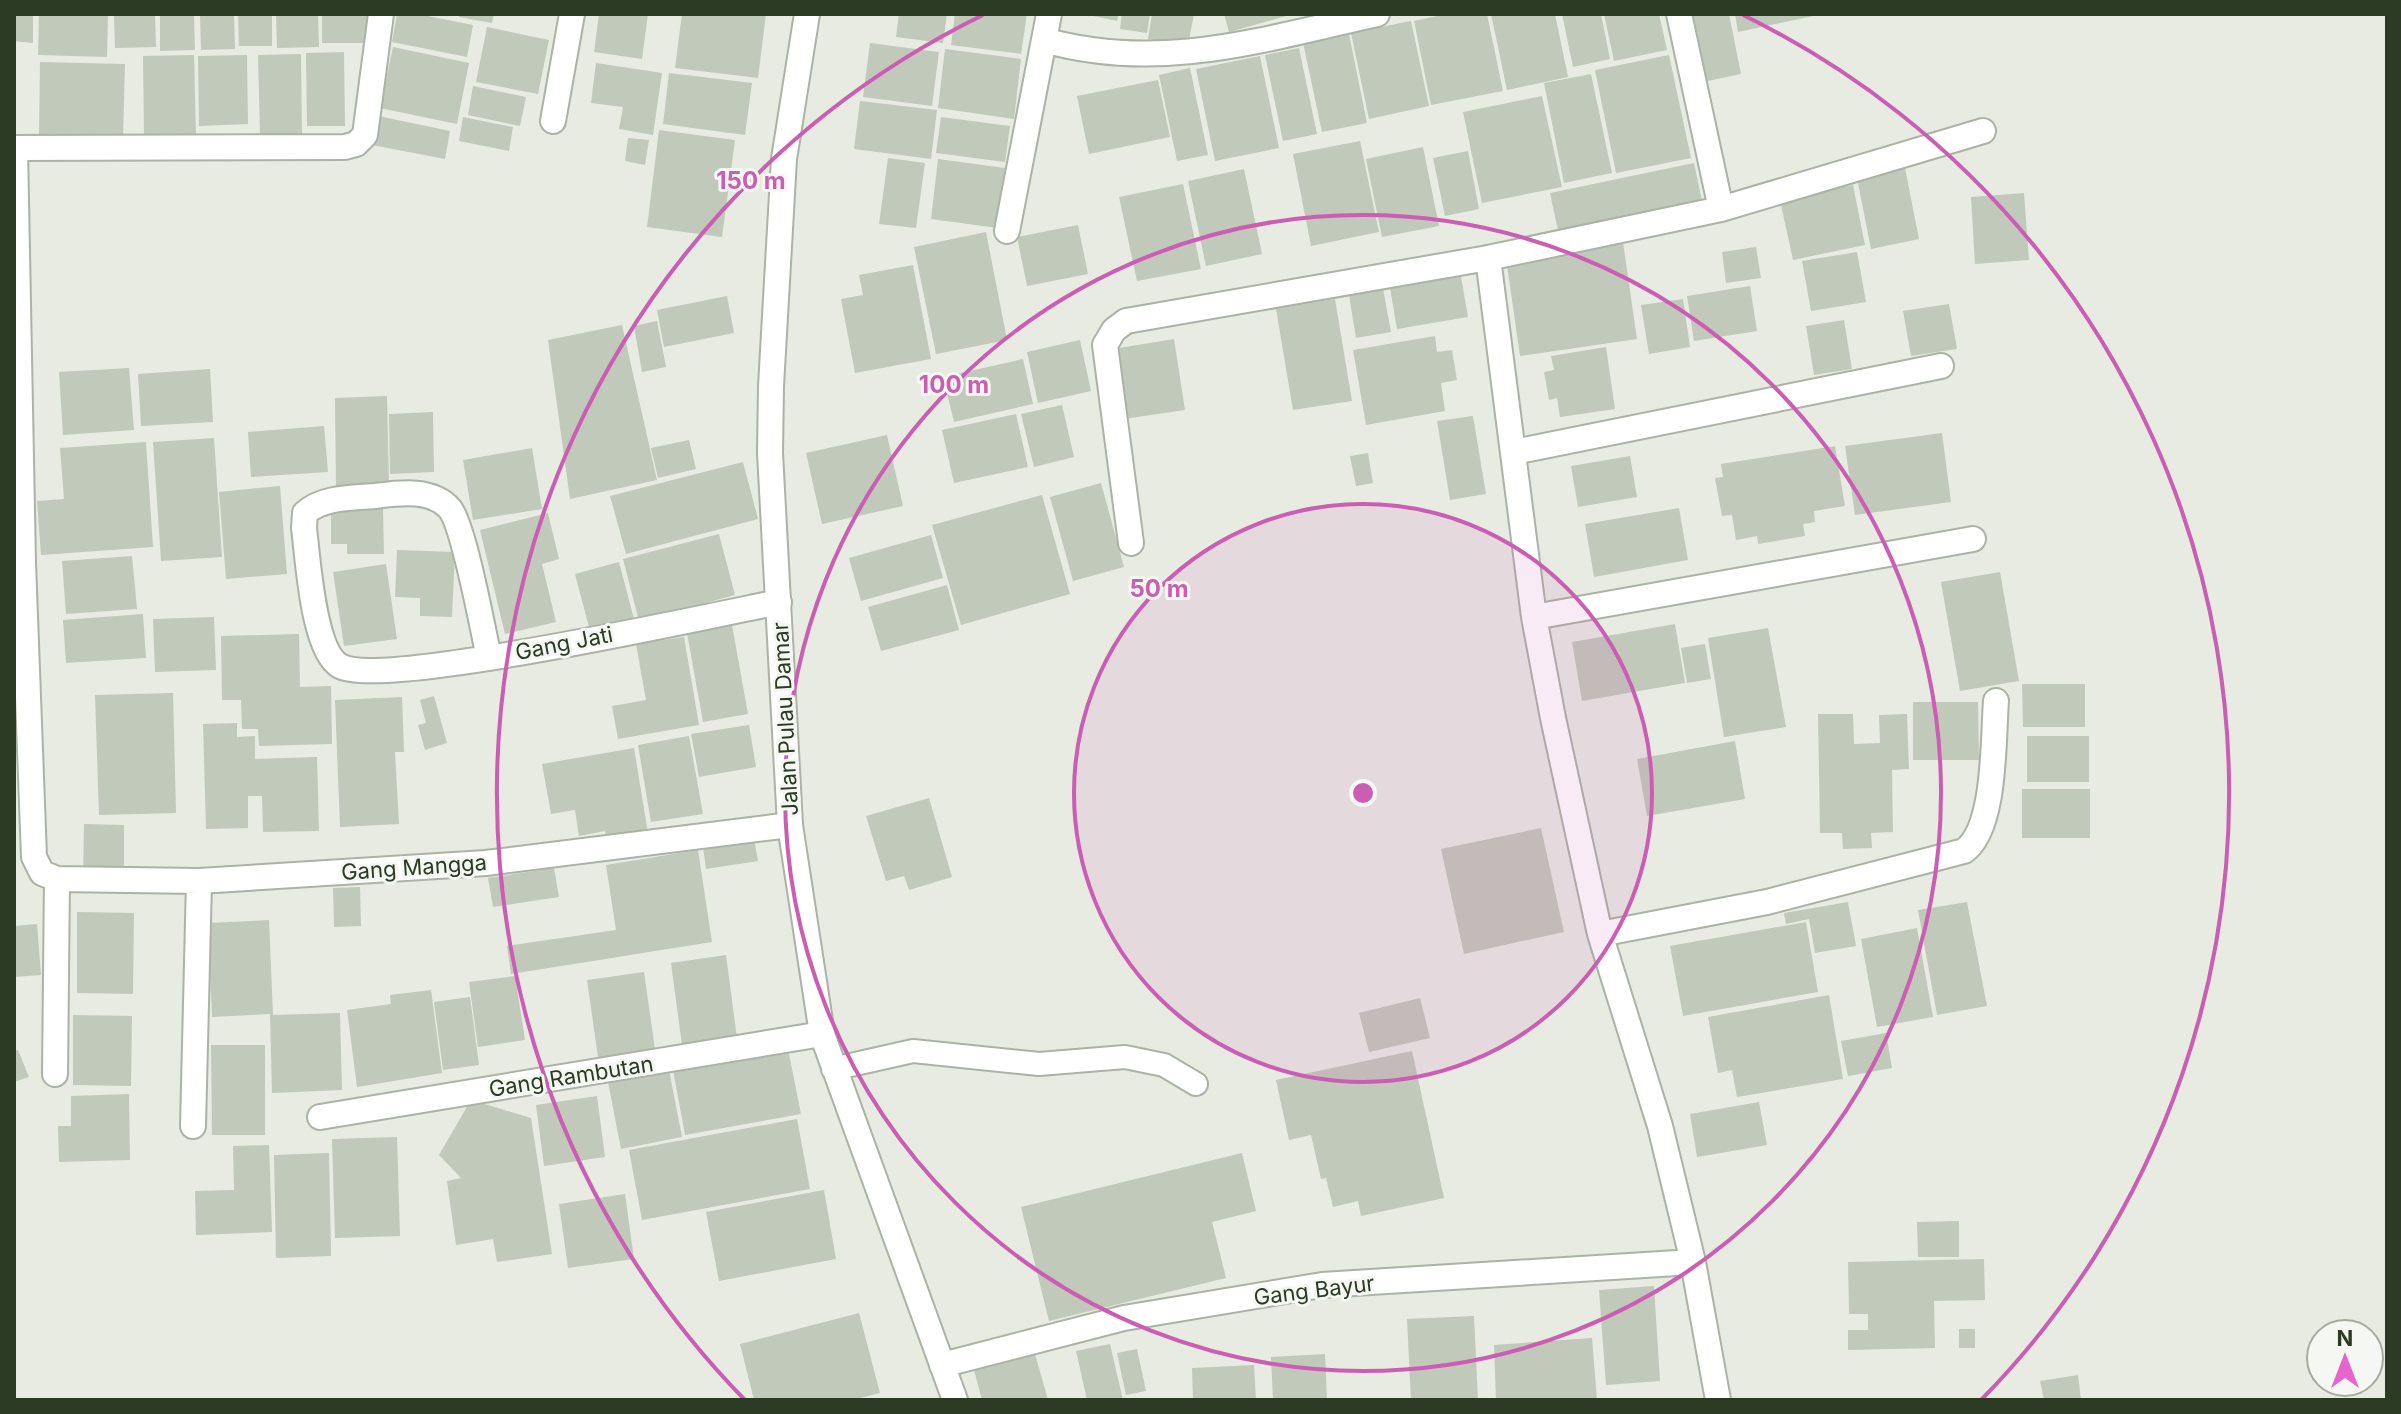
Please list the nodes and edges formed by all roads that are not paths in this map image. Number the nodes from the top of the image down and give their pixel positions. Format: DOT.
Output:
graph roads {
  1 [pos="381,14"];
  2 [pos="572,14"];
  3 [pos="807,14"];
  4 [pos="1049,14"];
  5 [pos="1377,14"];
  6 [pos="1679,14"];
  7 [pos="1044,40"];
  8 [pos="553,121"];
  9 [pos="1983,131"];
  10 [pos="14,148"];
  11 [pos="1721,209"];
  12 [pos="1007,231"];
  13 [pos="1488,258"];
  14 [pos="1941,366"];
  15 [pos="1514,452"];
  16 [pos="1973,539"];
  17 [pos="1131,543"];
  18 [pos="18,564"];
  19 [pos="779,602"];
  20 [pos="1534,617"];
  21 [pos="489,658"];
  22 [pos="1996,701"];
  23 [pos="790,825"];
  24 [pos="48,874"];
  25 [pos="199,881"];
  26 [pos="1600,934"];
  27 [pos="822,1034"];
  28 [pos="833,1069"];
  29 [pos="55,1074"];
  30 [pos="1196,1084"];
  31 [pos="320,1117"];
  32 [pos="193,1126"];
  33 [pos="1693,1262"];
  34 [pos="942,1365"];
  35 [pos="955,1400"];
  36 [pos="1718,1400"];
  1 -- 10 [label="street"];
  2 -- 8 [label="street"];
  3 -- 19 [label="street, Jalan Pulau Damar"];
  4 -- 7 [label="street"];
  5 -- 7 [label="street"];
  6 -- 11 [label="street"];
  7 -- 12 [label="street"];
  9 -- 11 [label="street"];
  10 -- 18 [label="street"];
  11 -- 13 [label="street"];
  13 -- 15 [label="street"];
  13 -- 17 [label="street"];
  14 -- 15 [label="street"];
  15 -- 20 [label="street"];
  16 -- 20 [label="street"];
  18 -- 24 [label="street"];
  19 -- 21 [label="street, Gang Jati"];
  19 -- 23 [label="street, Jalan Pulau Damar"];
  20 -- 26 [label="street"];
  21 -- 21 [label="street, Gang Jati"];
  22 -- 26 [label="street"];
  23 -- 25 [label="street, Gang Mangga"];
  23 -- 27 [label="street, Jalan Pulau Damar"];
  24 -- 25 [label="street, Gang Mangga"];
  24 -- 29 [label="street"];
  25 -- 32 [label="street"];
  26 -- 33 [label="street"];
  27 -- 28 [label="street, Jalan Pulau Damar"];
  27 -- 31 [label="street, Gang Rambutan"];
  28 -- 30 [label="lane"];
  28 -- 34 [label="street, Jalan Pulau Damar"];
  33 -- 34 [label="street, Gang Bayur"];
  33 -- 36 [label="street"];
  34 -- 35 [label="street, Jalan Pulau Damar"];
}
